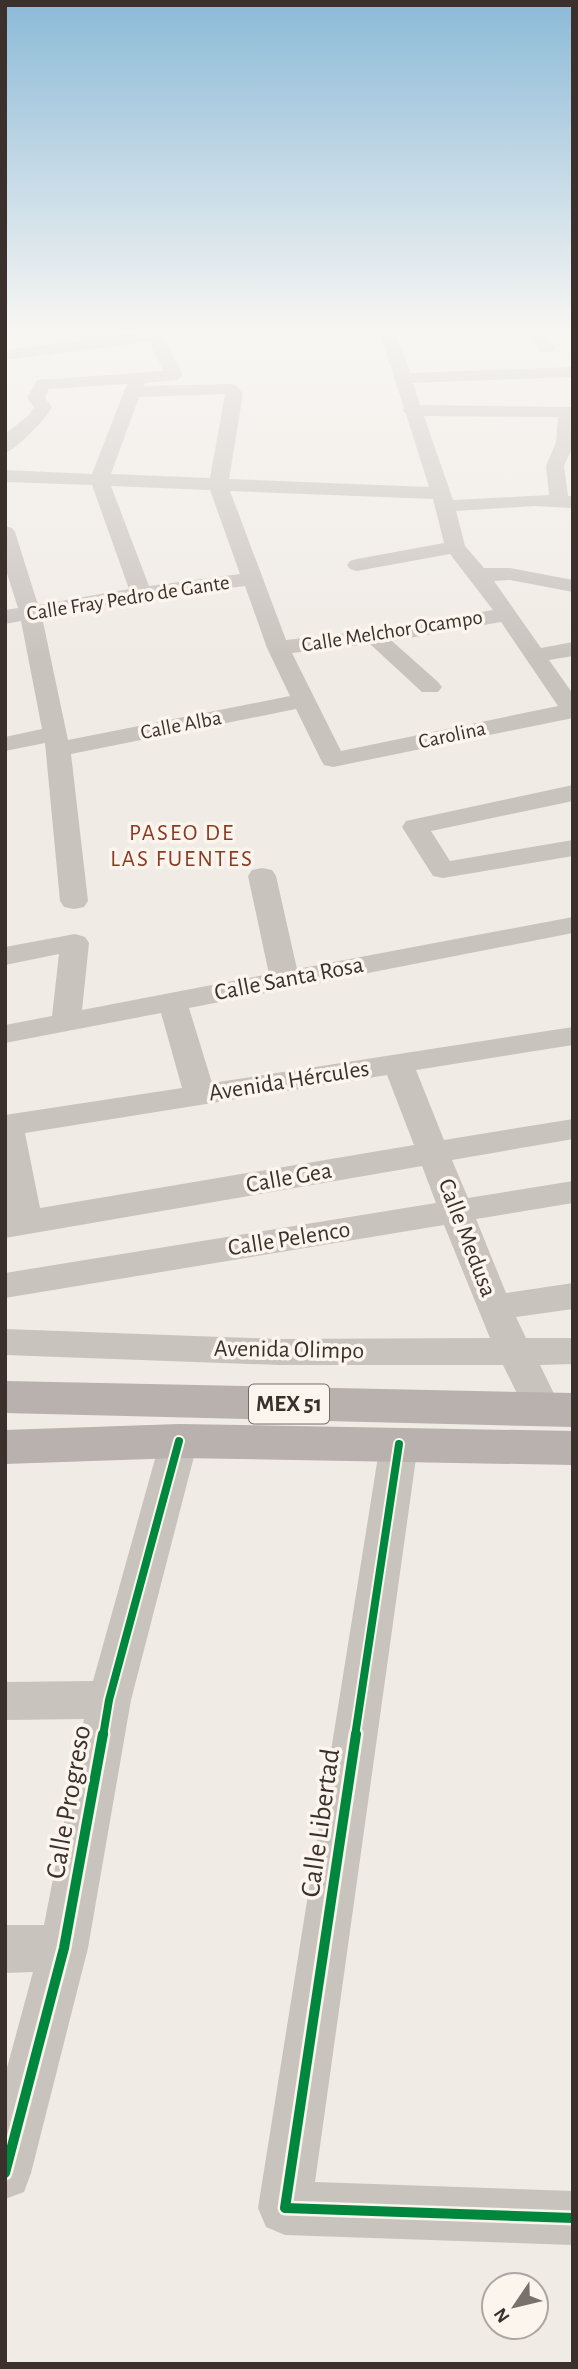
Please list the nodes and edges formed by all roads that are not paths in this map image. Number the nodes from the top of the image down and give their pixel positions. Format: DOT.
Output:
graph roads {
  1 [pos="114,438"];
  2 [pos="226,438"];
  3 [pos="421,438"];
  4 [pos="566,438"];
  5 [pos="5,476"];
  6 [pos="100,481"];
  7 [pos="218,485"];
  8 [pos="443,500"];
  9 [pos="566,501"];
  10 [pos="5,532"];
  11 [pos="455,547"];
  12 [pos="357,565"];
  13 [pos="10,570"];
  14 [pos="479,575"];
  15 [pos="252,579"];
  16 [pos="573,586"];
  17 [pos="141,593"];
  18 [pos="30,613"];
  19 [pos="506,614"];
  20 [pos="5,617"];
  21 [pos="375,637"];
  22 [pos="278,648"];
  23 [pos="573,649"];
  24 [pos="533,656"];
  25 [pos="430,687"];
  26 [pos="304,700"];
  27 [pos="572,711"];
  28 [pos="57,742"];
  29 [pos="5,744"];
  30 [pos="573,793"];
  31 [pos="573,848"];
  32 [pos="262,876"];
  33 [pos="74,901"];
  34 [pos="573,925"];
  35 [pos="5,956"];
  36 [pos="285,980"];
  37 [pos="173,1002"];
  38 [pos="66,1022"];
  39 [pos="5,1034"];
  40 [pos="573,1036"];
  41 [pos="398,1063"];
  42 [pos="200,1095"];
  43 [pos="6,1125"];
  44 [pos="573,1129"];
  45 [pos="435,1153"];
  46 [pos="573,1192"];
  47 [pos="457,1213"];
  48 [pos="16,1225"];
  49 [pos="5,1286"];
  50 [pos="573,1296"];
  51 [pos="494,1308"];
  52 [pos="5,1342"];
  53 [pos="513,1351"];
  54 [pos="573,1351"];
  55 [pos="5,1397"];
  56 [pos="558,1410"];
  57 [pos="179,1441"];
  58 [pos="398,1444"];
  59 [pos="5,1447"];
  60 [pos="573,1448"];
  61 [pos="109,1700"];
  62 [pos="5,1701"];
  63 [pos="64,1948"];
  64 [pos="5,1949"];
  65 [pos="6,2168"];
  66 [pos="573,2218"];
  1 -- 6 [label="street"];
  2 -- 7 [label="street"];
  3 -- 8 [label="street"];
  4 -- 9 [label="street"];
  5 -- 6 [label="street"];
  6 -- 7 [label="street"];
  6 -- 17 [label="street"];
  7 -- 8 [label="street"];
  7 -- 15 [label="street"];
  8 -- 9 [label="street"];
  8 -- 11 [label="street"];
  10 -- 13 [label="street"];
  11 -- 12 [label="street"];
  11 -- 14 [label="street"];
  13 -- 18 [label="street"];
  14 -- 16 [label="street"];
  14 -- 19 [label="street"];
  15 -- 17 [label="street, Calle Fray Pedro de Gante"];
  15 -- 22 [label="street"];
  17 -- 18 [label="street, Calle Fray Pedro de Gante"];
  18 -- 20 [label="street, Calle Fray Pedro de Gante"];
  18 -- 28 [label="street"];
  19 -- 21 [label="street, Calle Melchor Ocampo"];
  19 -- 24 [label="street"];
  21 -- 22 [label="street, Calle Melchor Ocampo"];
  21 -- 25 [label="street"];
  22 -- 26 [label="street"];
  23 -- 24 [label="street"];
  24 -- 27 [label="street"];
  26 -- 27 [label="street, Carolina"];
  26 -- 28 [label="street, Calle Alba"];
  28 -- 29 [label="street, Calle Alba"];
  28 -- 33 [label="street"];
  30 -- 31 [label="street"];
  32 -- 36 [label="street"];
  34 -- 36 [label="street, Calle Santa Rosa"];
  35 -- 38 [label="street"];
  36 -- 37 [label="street, Calle Santa Rosa"];
  37 -- 38 [label="street, Calle Santa Rosa"];
  37 -- 42 [label="street"];
  38 -- 39 [label="street, Calle Santa Rosa"];
  40 -- 41 [label="street, Avenida Hércules"];
  41 -- 42 [label="street, Avenida Hércules"];
  41 -- 45 [label="street, Calle Medusa"];
  42 -- 43 [label="street, Avenida Hércules"];
  43 -- 48 [label="street"];
  44 -- 45 [label="street, Calle Gea"];
  45 -- 47 [label="street, Calle Medusa"];
  45 -- 48 [label="street, Calle Gea"];
  46 -- 47 [label="street, Calle Pelenco"];
  47 -- 49 [label="street, Calle Pelenco"];
  47 -- 51 [label="street, Calle Medusa"];
  50 -- 51 [label="street"];
  51 -- 53 [label="street, Calle Medusa"];
  52 -- 53 [label="street, Avenida Olimpo"];
  53 -- 54 [label="street, Avenida Olimpo"];
  53 -- 56 [label="street, Calle Medusa"];
  55 -- 56 [label="main road, MEX 51"];
  57 -- 58 [label="main road, MEX 51"];
  57 -- 59 [label="main road, MEX 51"];
  57 -- 61 [label="street, Calle Progreso"];
  58 -- 60 [label="main road, MEX 51"];
  58 -- 66 [label="street, Calle Libertad"];
  61 -- 62 [label="street"];
  61 -- 63 [label="street, Calle Progreso"];
  63 -- 64 [label="street"];
  63 -- 65 [label="street, Calle Progreso"];
}
